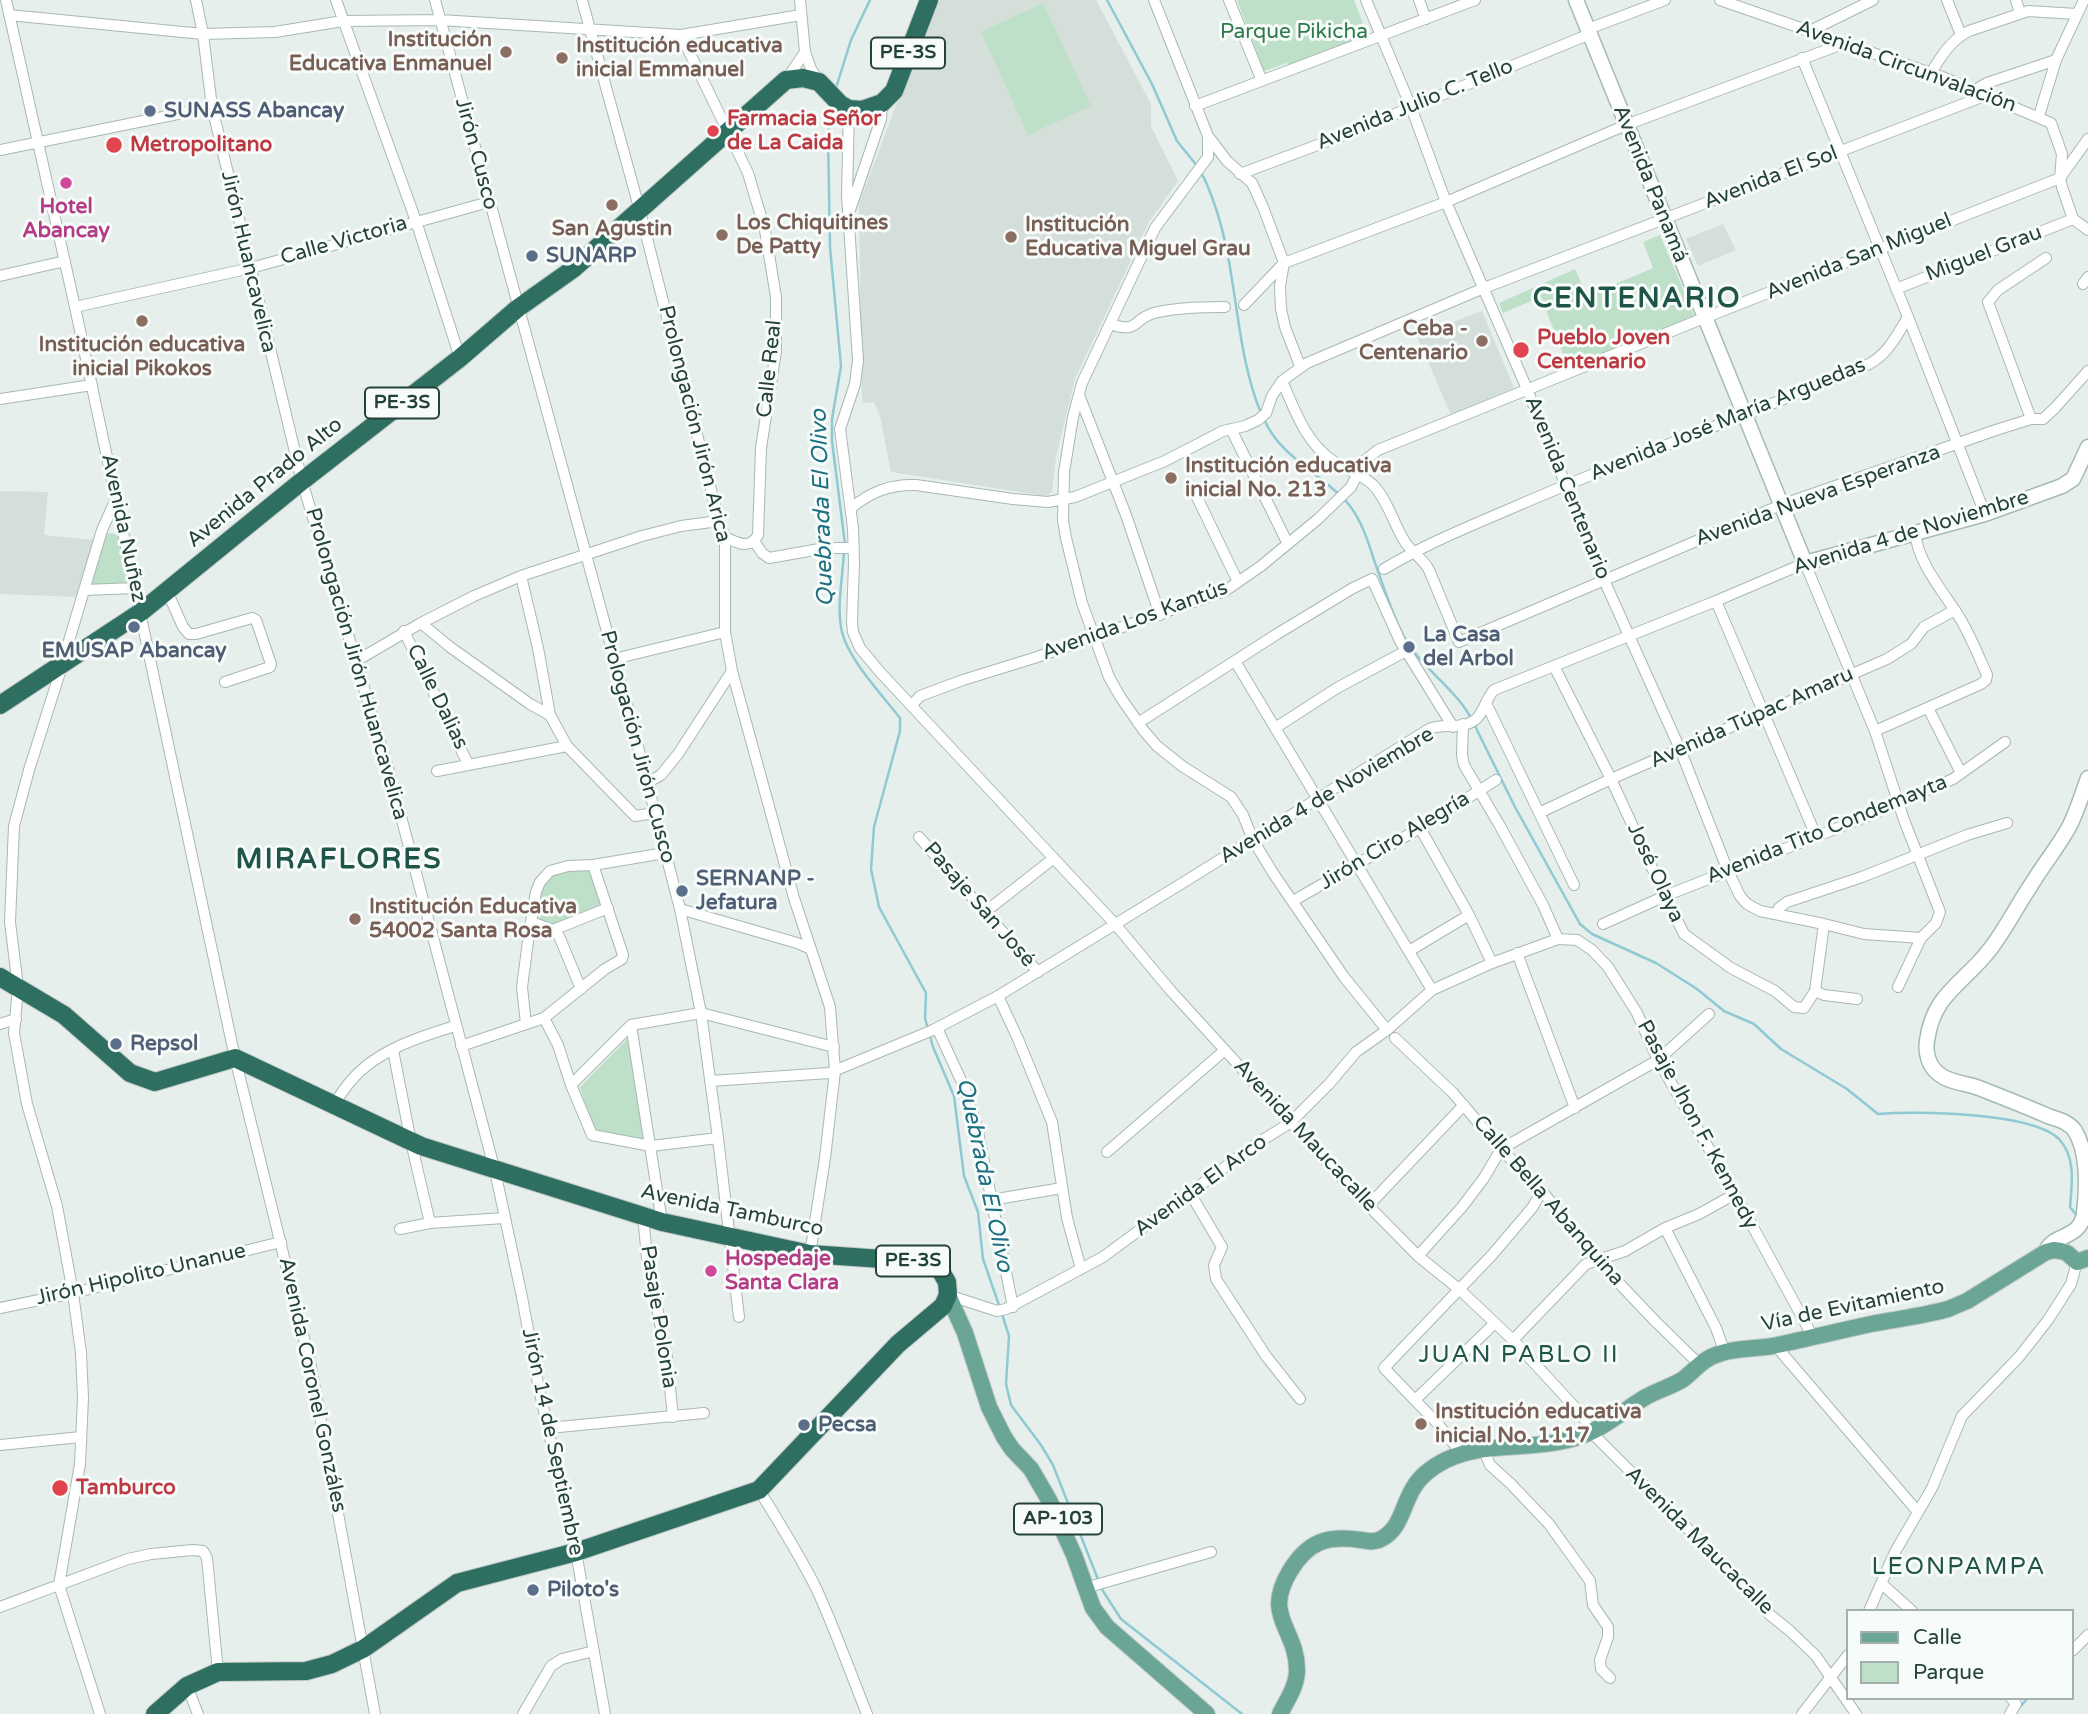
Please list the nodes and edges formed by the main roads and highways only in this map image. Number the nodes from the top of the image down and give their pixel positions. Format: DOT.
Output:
graph roads {
  1 [pos="917,0"];
  2 [pos="929,0"];
  3 [pos="882,103"];
  4 [pos="0,705"];
  5 [pos="0,977"];
  6 [pos="2082,1260"];
  7 [pos="948,1295"];
  8 [pos="155,1714"];
  9 [pos="1207,1714"];
  10 [pos="1280,1714"];
  1 -- 3 [label="highway"];
  2 -- 3 [label="highway, PE-3S"];
  3 -- 4 [label="highway, Avenida Prado Alto / PE-3S"];
  5 -- 7 [label="highway, Avenida Tamburco / PE-3S"];
  6 -- 10 [label="main road, Vía de Evitamiento"];
  7 -- 8 [label="highway, PE-3S"];
  7 -- 9 [label="main road, AP-103"];
}
